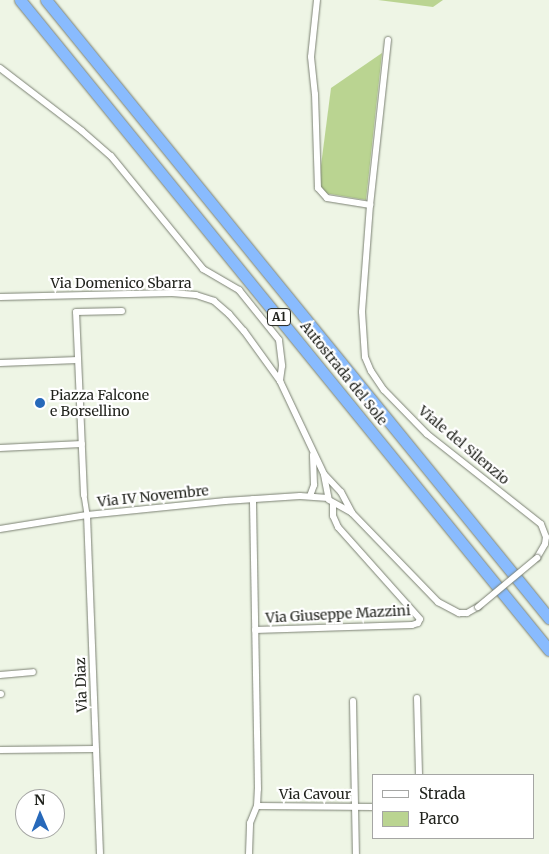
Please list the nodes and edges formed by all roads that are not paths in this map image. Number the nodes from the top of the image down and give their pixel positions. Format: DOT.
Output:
graph roads {
  1 [pos="20,0"];
  2 [pos="46,0"];
  3 [pos="317,0"];
  4 [pos="388,40"];
  5 [pos="0,68"];
  6 [pos="370,205"];
  7 [pos="0,297"];
  8 [pos="122,311"];
  9 [pos="78,360"];
  10 [pos="0,363"];
  11 [pos="280,381"];
  12 [pos="82,444"];
  13 [pos="0,448"];
  14 [pos="313,450"];
  15 [pos="324,474"];
  16 [pos="339,492"];
  17 [pos="84,496"];
  18 [pos="310,496"];
  19 [pos="253,499"];
  20 [pos="331,500"];
  21 [pos="352,512"];
  22 [pos="87,515"];
  23 [pos="0,528"];
  24 [pos="549,618"];
  25 [pos="256,630"];
  26 [pos="549,651"];
  27 [pos="33,672"];
  28 [pos="0,675"];
  29 [pos="417,698"];
  30 [pos="353,701"];
  31 [pos="95,749"];
  32 [pos="0,750"];
  33 [pos="419,774"];
  34 [pos="257,806"];
  35 [pos="372,806"];
  36 [pos="356,807"];
  37 [pos="100,854"];
  38 [pos="250,854"];
  39 [pos="356,854"];
  1 -- 26 [label="highway, Autostrada del Sole / A1"];
  2 -- 24 [label="highway, Autostrada del Sole / A1"];
  3 -- 6 [label="street"];
  4 -- 6 [label="street, Viale del Silenzio"];
  5 -- 11 [label="street"];
  6 -- 21 [label="street, Viale del Silenzio, bridge"];
  7 -- 11 [label="street, Via Domenico Sbarra"];
  8 -- 9 [label="street"];
  9 -- 10 [label="street"];
  9 -- 12 [label="street"];
  11 -- 14 [label="street, Via Domenico Sbarra"];
  12 -- 13 [label="street"];
  12 -- 17 [label="street"];
  14 -- 15 [label="street, Via Domenico Sbarra"];
  14 -- 18 [label="street"];
  15 -- 16 [label="street, Via Domenico Sbarra"];
  15 -- 20 [label="street, Via Domenico Sbarra"];
  16 -- 20 [label="street"];
  16 -- 20 [label="street"];
  16 -- 21 [label="street, Viale del Silenzio"];
  17 -- 22 [label="street"];
  18 -- 19 [label="street, Via IV Novembre"];
  18 -- 20 [label="street, Via IV Novembre"];
  19 -- 22 [label="street, Via IV Novembre"];
  19 -- 25 [label="street, Via Giuseppe Mazzini"];
  20 -- 21 [label="street, Viale del Silenzio"];
  20 -- 25 [label="street, Via Giuseppe Mazzini"];
  22 -- 23 [label="street, Via IV Novembre"];
  22 -- 31 [label="street, Via Diaz"];
  25 -- 34 [label="street, Via Giuseppe Mazzini"];
  27 -- 28 [label="street"];
  29 -- 33 [label="street"];
  30 -- 36 [label="street"];
  31 -- 32 [label="street"];
  31 -- 37 [label="street, Via Diaz"];
  34 -- 36 [label="street, Via Cavour"];
  34 -- 38 [label="street, Via Giuseppe Mazzini"];
  35 -- 36 [label="street, Via Cavour"];
  36 -- 39 [label="street"];
}
